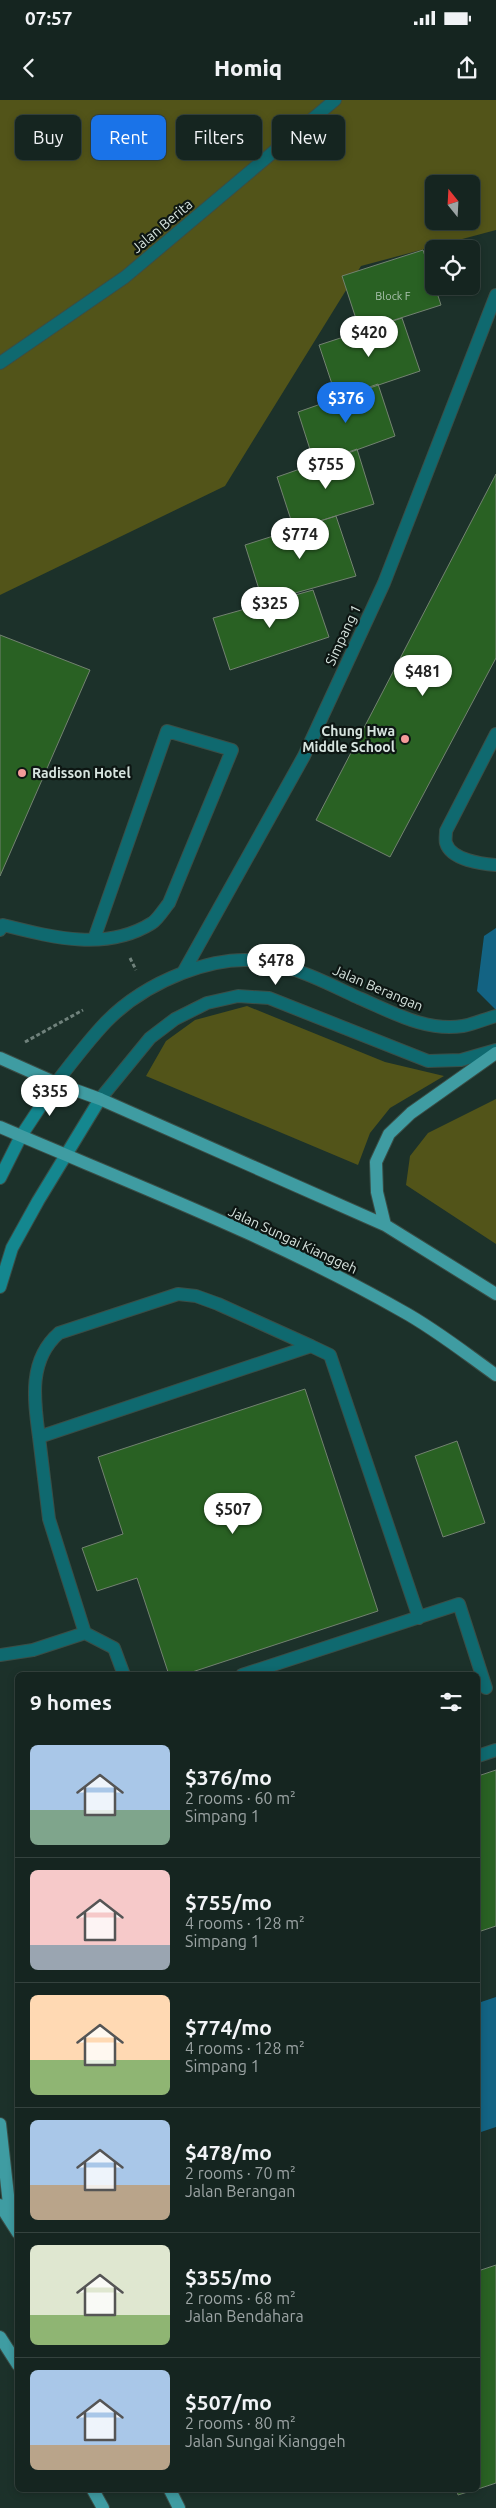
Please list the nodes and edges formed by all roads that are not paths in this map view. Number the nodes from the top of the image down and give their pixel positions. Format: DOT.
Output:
graph roads {
  1 [pos="335,100"];
  2 [pos="496,295"];
  3 [pos="0,363"];
  4 [pos="496,734"];
  5 [pos="496,866"];
  6 [pos="0,930"];
  7 [pos="94,939"];
  8 [pos="184,971"];
  9 [pos="494,1017"];
  10 [pos="496,1052"];
  11 [pos="0,1058"];
  12 [pos="56,1083"];
  13 [pos="100,1099"];
  14 [pos="0,1128"];
  15 [pos="21,1136"];
  16 [pos="65,1155"];
  17 [pos="0,1178"];
  18 [pos="385,1226"];
  19 [pos="0,1287"];
  20 [pos="496,1294"];
  21 [pos="312,1346"];
  22 [pos="496,1375"];
  23 [pos="39,1437"];
  24 [pos="419,1618"];
  25 [pos="84,1633"];
  26 [pos="0,1655"];
  27 [pos="123,1672"];
  28 [pos="251,1672"];
  29 [pos="486,1690"];
  30 [pos="496,1750"];
  31 [pos="480,1755"];
  32 [pos="0,2124"];
  33 [pos="0,2205"];
  34 [pos="11,2222"];
  35 [pos="15,2228"];
  36 [pos="0,2337"];
  37 [pos="15,2361"];
  38 [pos="94,2492"];
  39 [pos="171,2492"];
  40 [pos="103,2508"];
  41 [pos="180,2508"];
  1 -- 3 [label="street, Jalan Berita"];
  2 -- 8 [label="street, Simpang 1"];
  4 -- 5 [label="street"];
  6 -- 7 [label="street"];
  7 -- 7 [label="street"];
  8 -- 9 [label="street, Jalan Berangan"];
  8 -- 12 [label="street, Jalan Berangan"];
  10 -- 13 [label="street"];
  10 -- 18 [label="main road"];
  11 -- 12 [label="main road"];
  12 -- 13 [label="main road"];
  12 -- 15 [label="main road"];
  13 -- 16 [label="main road"];
  13 -- 18 [label="main road"];
  14 -- 15 [label="main road, Jalan Sungai Kianggeh"];
  15 -- 16 [label="main road, Jalan Sungai Kianggeh"];
  15 -- 17 [label="main road"];
  16 -- 19 [label="main road"];
  16 -- 22 [label="main road, Jalan Sungai Kianggeh"];
  18 -- 20 [label="main road"];
  21 -- 23 [label="street"];
  21 -- 23 [label="street"];
  21 -- 24 [label="street"];
  23 -- 25 [label="street"];
  24 -- 28 [label="street"];
  24 -- 29 [label="street"];
  25 -- 26 [label="street"];
  25 -- 27 [label="street"];
  30 -- 31 [label="street"];
  32 -- 34 [label="main road"];
  33 -- 34 [label="main road"];
  34 -- 35 [label="main road"];
  36 -- 37 [label="main road"];
  38 -- 40 [label="main road"];
  39 -- 41 [label="main road"];
}
